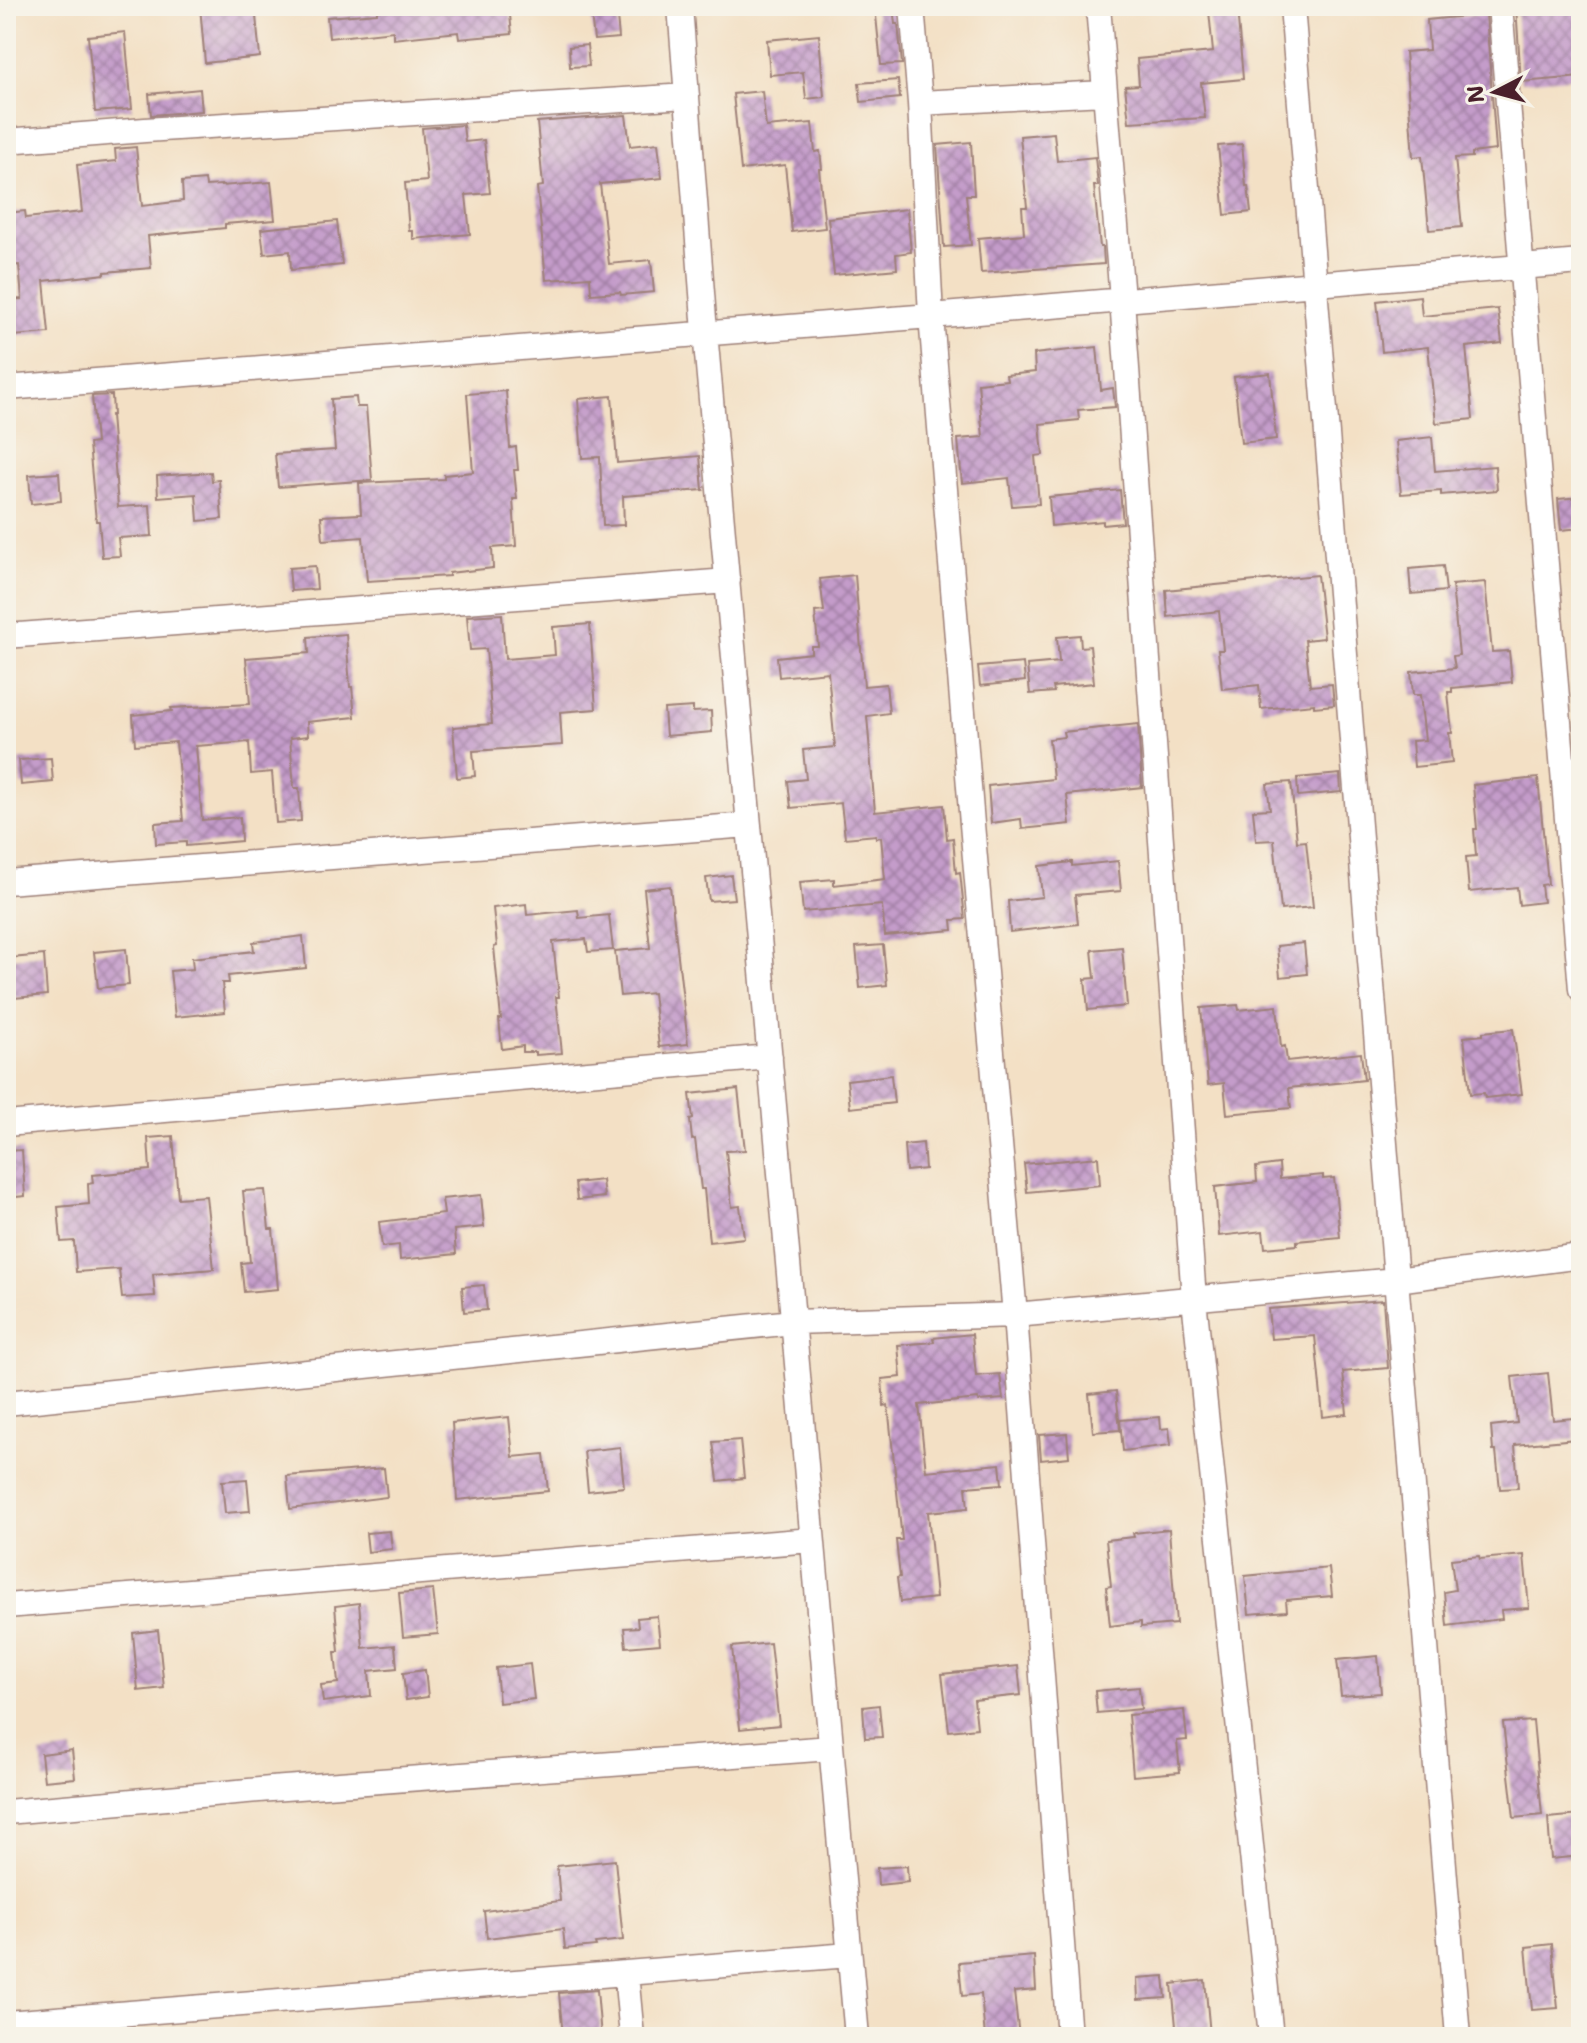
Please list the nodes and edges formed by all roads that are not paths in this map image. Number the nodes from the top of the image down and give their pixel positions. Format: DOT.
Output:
graph roads {
  1 [pos="680,6"];
  2 [pos="912,6"];
  3 [pos="1098,6"];
  4 [pos="1292,6"];
  5 [pos="1500,6"];
  6 [pos="1104,93"];
  7 [pos="687,96"];
  8 [pos="920,103"];
  9 [pos="6,141"];
  10 [pos="1581,262"];
  11 [pos="1521,267"];
  12 [pos="1315,284"];
  13 [pos="1122,299"];
  14 [pos="931,316"];
  15 [pos="705,332"];
  16 [pos="6,388"];
  17 [pos="728,581"];
  18 [pos="6,636"];
  19 [pos="749,825"];
  20 [pos="6,882"];
  21 [pos="1581,989"];
  22 [pos="770,1057"];
  23 [pos="6,1124"];
  24 [pos="1581,1256"];
  25 [pos="1396,1280"];
  26 [pos="1194,1299"];
  27 [pos="1015,1315"];
  28 [pos="793,1322"];
  29 [pos="6,1403"];
  30 [pos="812,1540"];
  31 [pos="6,1606"];
  32 [pos="831,1748"];
  33 [pos="6,1812"];
  34 [pos="849,1955"];
  35 [pos="626,1973"];
  36 [pos="6,2023"];
  37 [pos="632,2037"];
  38 [pos="857,2037"];
  39 [pos="1069,2037"];
  40 [pos="1271,2037"];
  41 [pos="1458,2037"];
  1 -- 7 [label="street"];
  2 -- 8 [label="street"];
  3 -- 6 [label="street"];
  4 -- 12 [label="street"];
  5 -- 11 [label="street"];
  6 -- 8 [label="street"];
  6 -- 13 [label="street"];
  7 -- 9 [label="street"];
  7 -- 15 [label="street"];
  8 -- 14 [label="street"];
  10 -- 11 [label="street"];
  11 -- 12 [label="street"];
  11 -- 21 [label="street"];
  12 -- 13 [label="street"];
  12 -- 25 [label="street"];
  13 -- 14 [label="street"];
  13 -- 26 [label="street"];
  14 -- 15 [label="street"];
  14 -- 27 [label="street"];
  15 -- 16 [label="street"];
  15 -- 17 [label="street"];
  17 -- 18 [label="street"];
  17 -- 19 [label="street"];
  19 -- 20 [label="street"];
  19 -- 22 [label="street"];
  22 -- 23 [label="street"];
  22 -- 28 [label="street"];
  24 -- 25 [label="street"];
  25 -- 26 [label="street"];
  25 -- 41 [label="street"];
  26 -- 27 [label="street"];
  26 -- 40 [label="street"];
  27 -- 28 [label="street"];
  27 -- 39 [label="street"];
  28 -- 29 [label="street"];
  28 -- 30 [label="street"];
  30 -- 31 [label="street"];
  30 -- 32 [label="street"];
  32 -- 33 [label="street"];
  32 -- 34 [label="street"];
  34 -- 35 [label="street"];
  34 -- 38 [label="street"];
  35 -- 36 [label="street"];
  35 -- 37 [label="street"];
}
